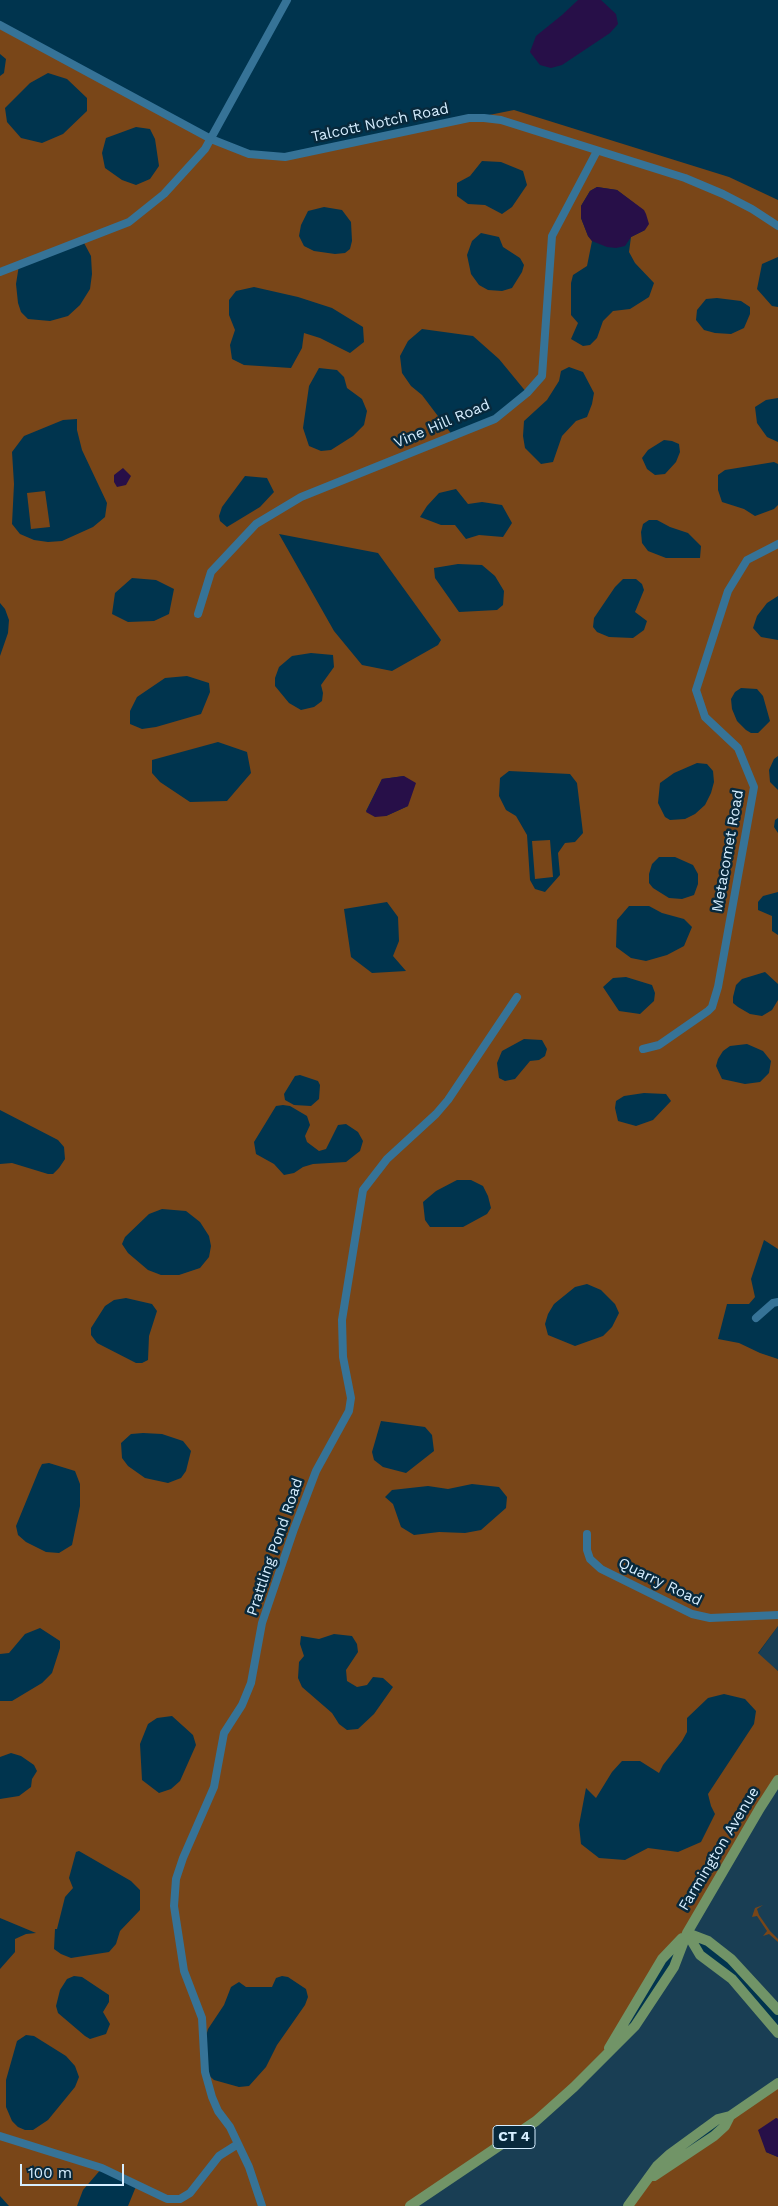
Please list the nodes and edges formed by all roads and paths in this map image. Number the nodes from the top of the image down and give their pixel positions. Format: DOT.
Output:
graph roads {
  1 [pos="287,0"];
  2 [pos="0,25"];
  3 [pos="211,139"];
  4 [pos="597,151"];
  5 [pos="778,226"];
  6 [pos="0,272"];
  7 [pos="778,544"];
  8 [pos="198,614"];
  9 [pos="517,997"];
  10 [pos="643,1049"];
  11 [pos="778,1302"];
  12 [pos="756,1318"];
  13 [pos="586,1534"];
  14 [pos="778,1615"];
  15 [pos="778,1780"];
  16 [pos="687,1933"];
  17 [pos="778,2010"];
  18 [pos="778,2033"];
  19 [pos="778,2083"];
  20 [pos="0,2136"];
  21 [pos="238,2144"];
  22 [pos="262,2206"];
  23 [pos="410,2206"];
  24 [pos="628,2206"];
  1 -- 3 [label="street"];
  2 -- 3 [label="street, Talcott Notch Road"];
  3 -- 4 [label="street, Talcott Notch Road"];
  3 -- 6 [label="street"];
  4 -- 5 [label="street, Talcott Notch Road"];
  4 -- 8 [label="street, Vine Hill Road"];
  7 -- 10 [label="street, Metacomet Road"];
  9 -- 21 [label="street, Prattling Pond Road"];
  11 -- 12 [label="street"];
  13 -- 14 [label="street, Quarry Road"];
  15 -- 16 [label="main road, Farmington Avenue / CT 4"];
  16 -- 17 [label="main road"];
  16 -- 18 [label="main road"];
  16 -- 23 [label="main road, Farmington Avenue / CT 4"];
  19 -- 24 [label="main road"];
  20 -- 21 [label="street"];
  21 -- 22 [label="street, Prattling Pond Road"];
}
